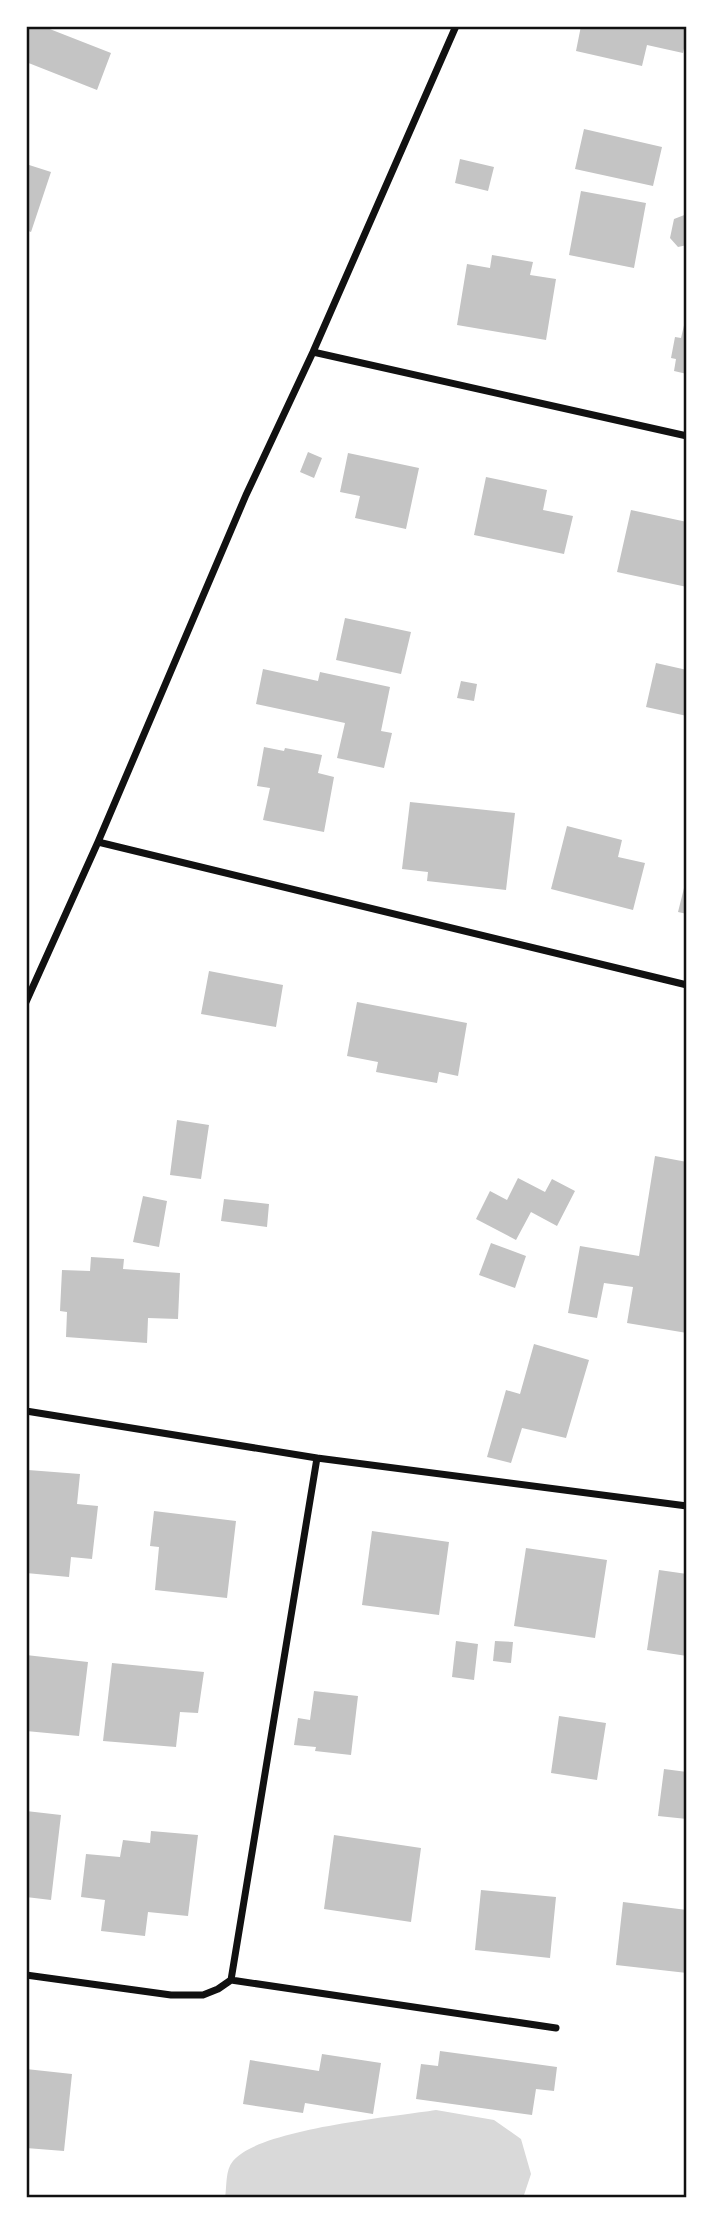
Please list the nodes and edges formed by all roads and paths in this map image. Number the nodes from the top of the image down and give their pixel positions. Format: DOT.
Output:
graph roads {
  1 [pos="456,26"];
  2 [pos="313,352"];
  3 [pos="687,436"];
  4 [pos="98,842"];
  5 [pos="687,985"];
  6 [pos="26,1002"];
  7 [pos="26,1412"];
  8 [pos="317,1458"];
  9 [pos="687,1506"];
  10 [pos="26,1975"];
  11 [pos="230,1980"];
  12 [pos="556,2028"];
  1 -- 2 [label="street"];
  2 -- 3 [label="street"];
  2 -- 4 [label="street"];
  4 -- 5 [label="street"];
  4 -- 6 [label="street"];
  7 -- 8 [label="street"];
  8 -- 9 [label="street"];
  8 -- 11 [label="street"];
  10 -- 11 [label="street"];
  11 -- 12 [label="street"];
}
